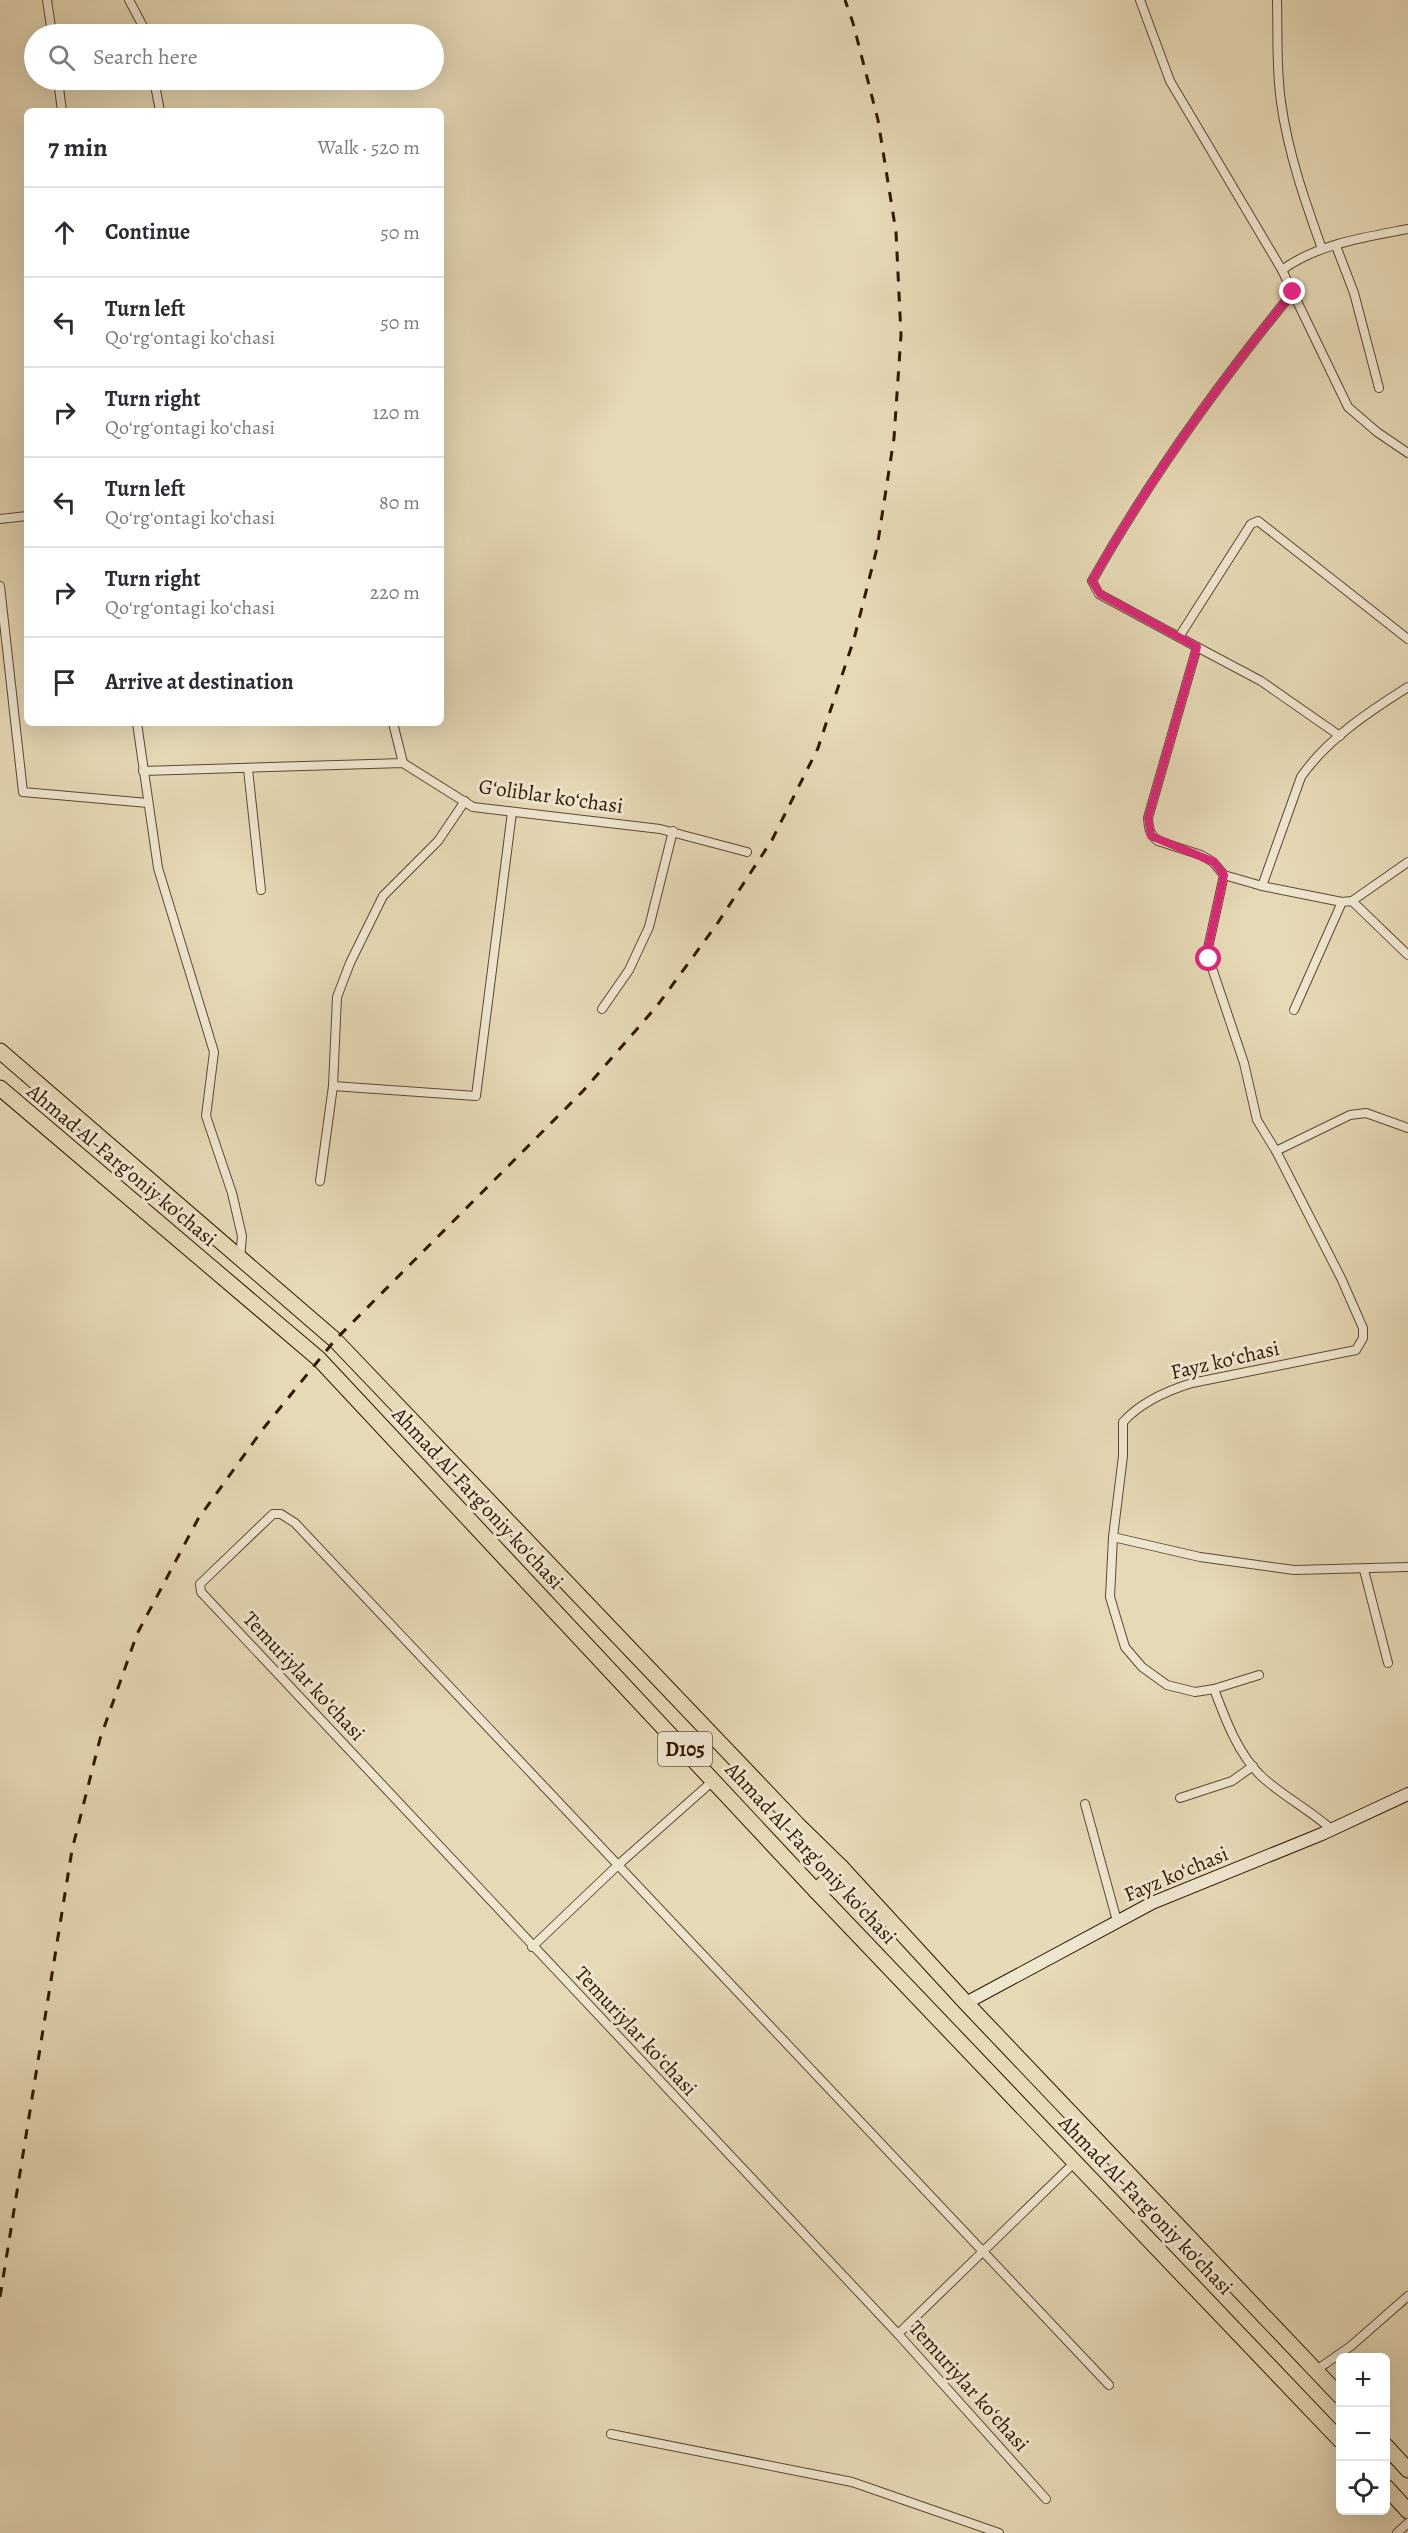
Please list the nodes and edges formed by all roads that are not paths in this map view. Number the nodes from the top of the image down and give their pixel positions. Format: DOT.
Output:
graph roads {
  1 [pos="47,0"];
  2 [pos="129,0"];
  3 [pos="1140,0"];
  4 [pos="1277,0"];
  5 [pos="51,24"];
  6 [pos="142,24"];
  7 [pos="59,90"];
  8 [pos="156,90"];
  9 [pos="62,108"];
  10 [pos="159,108"];
  11 [pos="1408,229"];
  12 [pos="1336,246"];
  13 [pos="1322,249"];
  14 [pos="1282,270"];
  15 [pos="1293,292"];
  16 [pos="1379,388"];
  17 [pos="1408,453"];
  18 [pos="24,516"];
  19 [pos="0,519"];
  20 [pos="0,586"];
  21 [pos="1179,637"];
  22 [pos="1408,639"];
  23 [pos="1197,647"];
  24 [pos="1408,687"];
  25 [pos="138,726"];
  26 [pos="394,726"];
  27 [pos="1340,736"];
  28 [pos="403,763"];
  29 [pos="248,769"];
  30 [pos="143,771"];
  31 [pos="465,801"];
  32 [pos="148,803"];
  33 [pos="512,812"];
  34 [pos="673,831"];
  35 [pos="747,852"];
  36 [pos="1408,862"];
  37 [pos="1224,875"];
  38 [pos="1262,886"];
  39 [pos="261,890"];
  40 [pos="1352,901"];
  41 [pos="1342,902"];
  42 [pos="1408,955"];
  43 [pos="602,1009"];
  44 [pos="1294,1010"];
  45 [pos="0,1051"];
  46 [pos="333,1086"];
  47 [pos="0,1088"];
  48 [pos="1408,1128"];
  49 [pos="1276,1151"];
  50 [pos="320,1181"];
  51 [pos="240,1258"];
  52 [pos="1113,1537"];
  53 [pos="1408,1567"];
  54 [pos="1364,1569"];
  55 [pos="1388,1663"];
  56 [pos="1259,1675"];
  57 [pos="1214,1689"];
  58 [pos="1253,1766"];
  59 [pos="714,1780"];
  60 [pos="1408,1794"];
  61 [pos="1180,1798"];
  62 [pos="1085,1804"];
  63 [pos="1331,1829"];
  64 [pos="618,1865"];
  65 [pos="841,1868"];
  66 [pos="816,1891"];
  67 [pos="1117,1921"];
  68 [pos="532,1947"];
  69 [pos="966,2004"];
  70 [pos="1076,2161"];
  71 [pos="983,2253"];
  72 [pos="1408,2296"];
  73 [pos="898,2334"];
  74 [pos="1315,2371"];
  75 [pos="1109,2385"];
  76 [pos="1336,2391"];
  77 [pos="611,2434"];
  78 [pos="1336,2435"];
  79 [pos="1390,2450"];
  80 [pos="1408,2469"];
  81 [pos="1390,2491"];
  82 [pos="1046,2499"];
  83 [pos="1408,2511"];
  84 [pos="1408,2523"];
  85 [pos="999,2533"];
  86 [pos="1397,2533"];
  1 -- 5 [label="street"];
  2 -- 6 [label="street"];
  3 -- 14 [label="street"];
  4 -- 13 [label="street"];
  7 -- 9 [label="street"];
  8 -- 10 [label="street"];
  11 -- 12 [label="street"];
  12 -- 13 [label="street"];
  12 -- 16 [label="street"];
  13 -- 14 [label="street"];
  14 -- 15 [label="street"];
  15 -- 17 [label="street"];
  15 -- 21 [label="street"];
  18 -- 19 [label="street"];
  20 -- 32 [label="street"];
  21 -- 22 [label="street"];
  21 -- 23 [label="street"];
  23 -- 27 [label="street"];
  23 -- 37 [label="street"];
  24 -- 27 [label="street"];
  25 -- 30 [label="street"];
  26 -- 28 [label="street"];
  27 -- 38 [label="street"];
  28 -- 29 [label="street"];
  28 -- 31 [label="street, Gʻoliblar koʻchasi"];
  29 -- 30 [label="street"];
  29 -- 39 [label="street"];
  30 -- 32 [label="street"];
  31 -- 33 [label="street, Gʻoliblar koʻchasi"];
  31 -- 46 [label="street"];
  32 -- 51 [label="street"];
  33 -- 34 [label="street, Gʻoliblar koʻchasi"];
  33 -- 46 [label="street"];
  34 -- 35 [label="street, Gʻoliblar koʻchasi"];
  34 -- 43 [label="street"];
  36 -- 40 [label="street"];
  37 -- 38 [label="street"];
  37 -- 49 [label="street"];
  38 -- 41 [label="street"];
  40 -- 41 [label="street"];
  40 -- 42 [label="street"];
  41 -- 44 [label="street"];
  45 -- 51 [label="highway, Ahmad Al-Farg'oniy ko'chasi / D105"];
  46 -- 50 [label="street"];
  47 -- 59 [label="highway, Ahmad Al-Farg'oniy ko'chasi / D105"];
  48 -- 49 [label="street"];
  49 -- 52 [label="street, Fayz koʻchasi"];
  51 -- 65 [label="highway, Ahmad Al-Farg'oniy ko'chasi / D105"];
  52 -- 54 [label="street"];
  52 -- 57 [label="street"];
  53 -- 54 [label="street"];
  54 -- 55 [label="street"];
  56 -- 57 [label="street"];
  57 -- 58 [label="street"];
  58 -- 61 [label="street"];
  58 -- 63 [label="street"];
  59 -- 64 [label="street"];
  59 -- 66 [label="highway, Ahmad Al-Farg'oniy ko'chasi / D105"];
  60 -- 63 [label="street, Fayz koʻchasi"];
  62 -- 67 [label="street"];
  63 -- 67 [label="street, Fayz koʻchasi"];
  64 -- 68 [label="street"];
  64 -- 68 [label="street, Temuriylar koʻchasi"];
  64 -- 71 [label="street"];
  65 -- 66 [label="highway"];
  65 -- 69 [label="highway, Ahmad Al-Farg'oniy ko'chasi / D105"];
  66 -- 70 [label="highway, Ahmad Al-Farg'oniy ko'chasi / D105"];
  67 -- 69 [label="street, Fayz koʻchasi"];
  68 -- 73 [label="street, Temuriylar koʻchasi"];
  69 -- 74 [label="highway, Ahmad Al-Farg'oniy ko'chasi / D105"];
  70 -- 71 [label="street"];
  70 -- 78 [label="highway, Ahmad Al-Farg'oniy ko'chasi / D105"];
  71 -- 73 [label="street"];
  71 -- 75 [label="street"];
  72 -- 74 [label="street"];
  73 -- 82 [label="street, Temuriylar koʻchasi"];
  74 -- 76 [label="highway, Ahmad Al-Farg'oniy ko'chasi / D105"];
  77 -- 85 [label="street"];
  79 -- 80 [label="highway"];
  81 -- 83 [label="highway"];
  84 -- 86 [label="street"];
}
